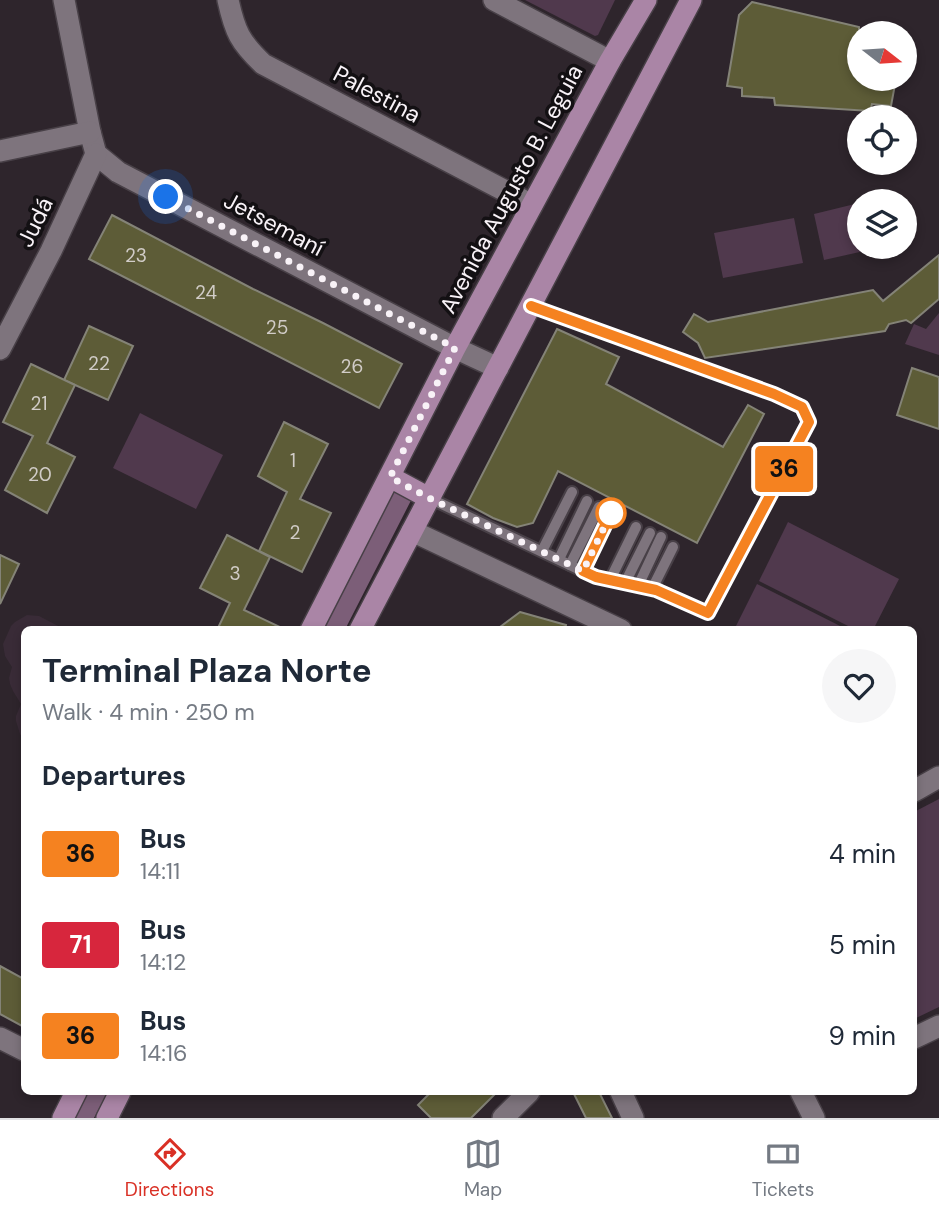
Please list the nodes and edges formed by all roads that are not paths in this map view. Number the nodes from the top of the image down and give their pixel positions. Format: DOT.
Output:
graph roads {
  1 [pos="64,0"];
  2 [pos="228,0"];
  3 [pos="494,0"];
  4 [pos="646,0"];
  5 [pos="691,0"];
  6 [pos="610,61"];
  7 [pos="90,132"];
  8 [pos="0,151"];
  9 [pos="96,154"];
  10 [pos="532,205"];
  11 [pos="531,306"];
  12 [pos="455,348"];
  13 [pos="0,349"];
  14 [pos="498,368"];
  15 [pos="390,477"];
  16 [pos="572,492"];
  17 [pos="429,498"];
  18 [pos="587,501"];
  19 [pos="599,507"];
  20 [pos="611,513"];
  21 [pos="636,527"];
  22 [pos="412,531"];
  23 [pos="673,547"];
  24 [pos="542,551"];
  25 [pos="559,559"];
  26 [pos="570,565"];
  27 [pos="583,571"];
  28 [pos="610,580"];
  29 [pos="625,583"];
  30 [pos="638,586"];
  31 [pos="652,589"];
  32 [pos="313,626"];
  33 [pos="362,626"];
  34 [pos="613,626"];
  35 [pos="939,777"];
  36 [pos="917,788"];
  37 [pos="939,1026"];
  38 [pos="917,1037"];
  39 [pos="0,1038"];
  40 [pos="21,1048"];
  41 [pos="74,1095"];
  42 [pos="116,1095"];
  43 [pos="526,1095"];
  44 [pos="622,1095"];
  45 [pos="802,1095"];
  46 [pos="63,1118"];
  47 [pos="107,1118"];
  48 [pos="503,1118"];
  49 [pos="633,1118"];
  50 [pos="814,1118"];
  1 -- 7 [label="street"];
  2 -- 10 [label="street, Palestina"];
  3 -- 6 [label="street"];
  4 -- 6 [label="main road, Avenida Augusto B. Leguia"];
  5 -- 11 [label="main road"];
  6 -- 10 [label="main road, Avenida Augusto B. Leguia"];
  7 -- 8 [label="street"];
  7 -- 9 [label="street"];
  9 -- 12 [label="street, Jetsemaní"];
  9 -- 13 [label="street, Judá"];
  10 -- 12 [label="main road, Avenida Augusto B. Leguia"];
  11 -- 14 [label="main road"];
  11 -- 31 [label="lane"];
  12 -- 14 [label="street, Jetsemaní"];
  12 -- 15 [label="main road, Avenida Augusto B. Leguia"];
  14 -- 17 [label="main road"];
  15 -- 17 [label="main road"];
  15 -- 32 [label="main road, Avenida Augusto B. Leguia"];
  16 -- 24 [label="lane"];
  17 -- 22 [label="main road"];
  17 -- 24 [label="lane"];
  18 -- 25 [label="lane"];
  19 -- 26 [label="lane"];
  20 -- 27 [label="lane"];
  21 -- 28 [label="lane"];
  22 -- 33 [label="main road"];
  22 -- 34 [label="street"];
  23 -- 31 [label="lane"];
  24 -- 25 [label="lane"];
  25 -- 26 [label="lane"];
  26 -- 27 [label="lane"];
  27 -- 28 [label="lane"];
  28 -- 29 [label="lane"];
  29 -- 30 [label="lane"];
  29 -- 30 [label="lane"];
  30 -- 31 [label="lane"];
  35 -- 36 [label="street"];
  37 -- 38 [label="street"];
  39 -- 40 [label="street"];
  41 -- 46 [label="main road"];
  42 -- 47 [label="main road"];
  43 -- 48 [label="street"];
  44 -- 49 [label="street"];
  45 -- 50 [label="street"];
}
